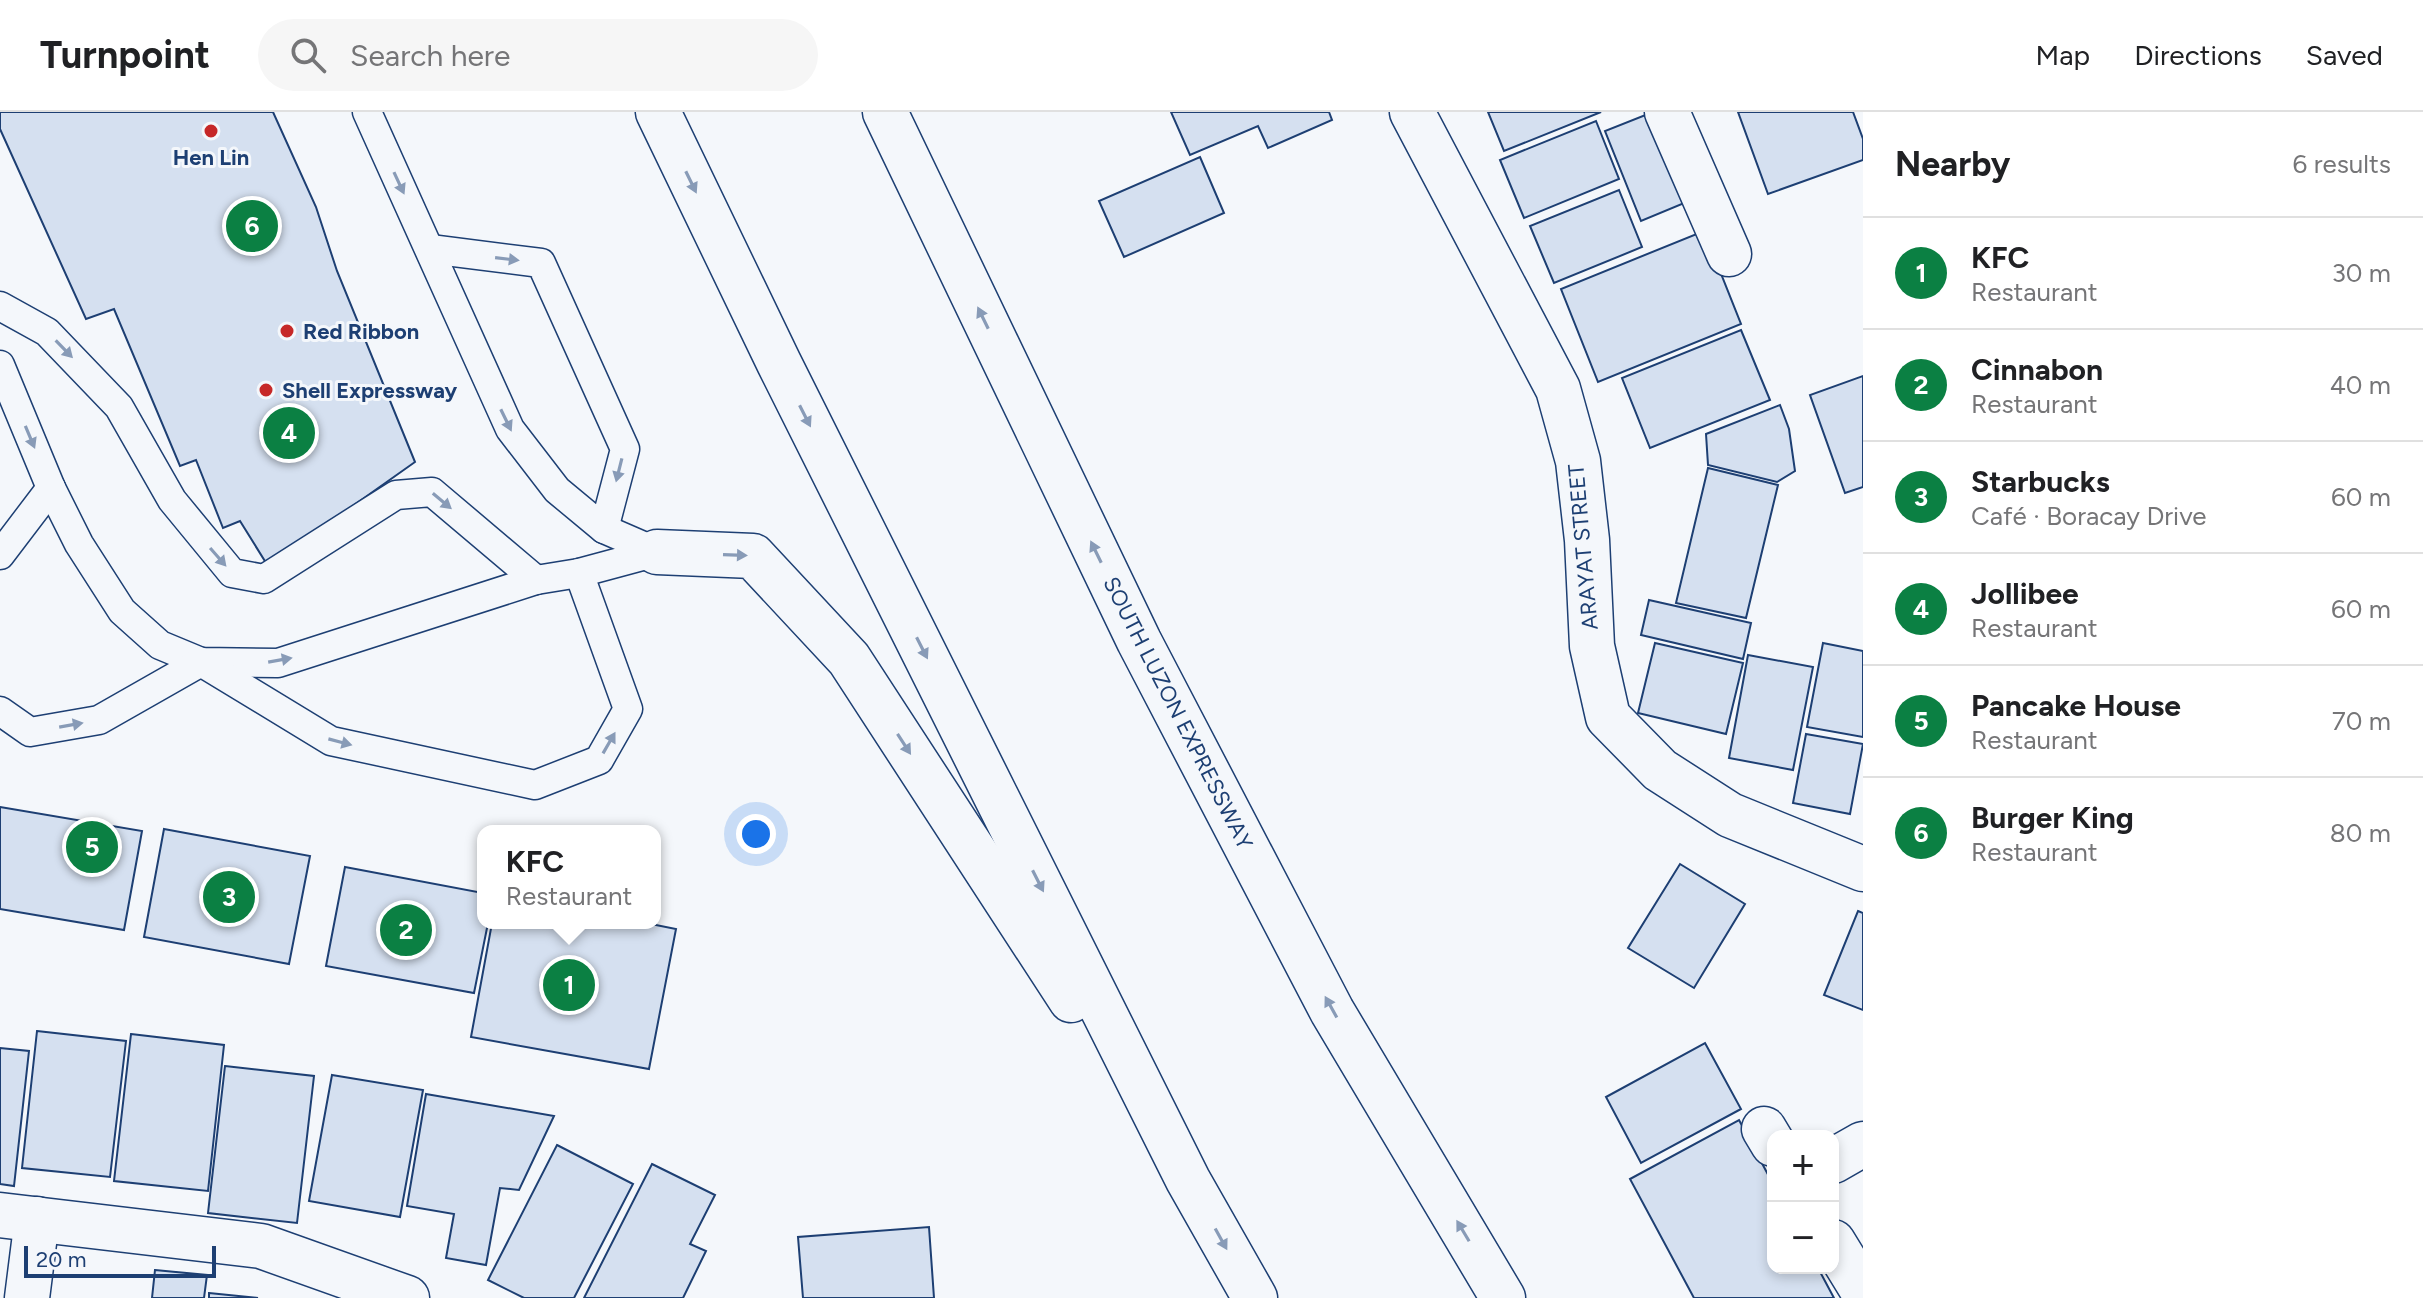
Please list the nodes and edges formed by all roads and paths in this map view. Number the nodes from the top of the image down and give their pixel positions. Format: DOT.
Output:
graph roads {
  1 [pos="367,112"];
  2 [pos="658,112"];
  3 [pos="885,112"];
  4 [pos="1412,112"];
  5 [pos="1667,112"];
  6 [pos="430,249"];
  7 [pos="1729,254"];
  8 [pos="0,306"];
  9 [pos="0,365"];
  10 [pos="51,488"];
  11 [pos="604,529"];
  12 [pos="657,552"];
  13 [pos="0,555"];
  14 [pos="579,573"];
  15 [pos="536,580"];
  16 [pos="201,662"];
  17 [pos="0,711"];
  18 [pos="1863,869"];
  19 [pos="1863,1144"];
  20 [pos="1839,1158"];
  21 [pos="1188,1180"];
  22 [pos="18,1217"];
  23 [pos="1839,1252"];
  24 [pos="1863,1291"];
  25 [pos="27,1298"];
  26 [pos="407,1298"];
  27 [pos="1255,1298"];
  28 [pos="1503,1298"];
  1 -- 6 [label="lane, one-way"];
  2 -- 21 [label="main road, one-way"];
  28 -- 3 [label="main road, SOUTH LUZON EXPRESSWAY, one-way"];
  4 -- 18 [label="main road, ARAYAT STREET"];
  5 -- 7 [label="main road"];
  6 -- 11 [label="lane, one-way"];
  6 -- 11 [label="lane, one-way"];
  8 -- 15 [label="lane, one-way"];
  9 -- 10 [label="lane, one-way"];
  10 -- 13 [label="lane"];
  10 -- 16 [label="lane"];
  11 -- 12 [label="lane"];
  12 -- 14 [label="lane"];
  12 -- 21 [label="main road, one-way"];
  14 -- 15 [label="lane"];
  16 -- 14 [label="lane, one-way"];
  16 -- 15 [label="lane, one-way"];
  17 -- 16 [label="lane, one-way"];
  19 -- 20 [label="main road"];
  21 -- 27 [label="main road, one-way"];
  22 -- 25 [label="main road"];
  22 -- 26 [label="main road"];
  23 -- 24 [label="main road"];
}
